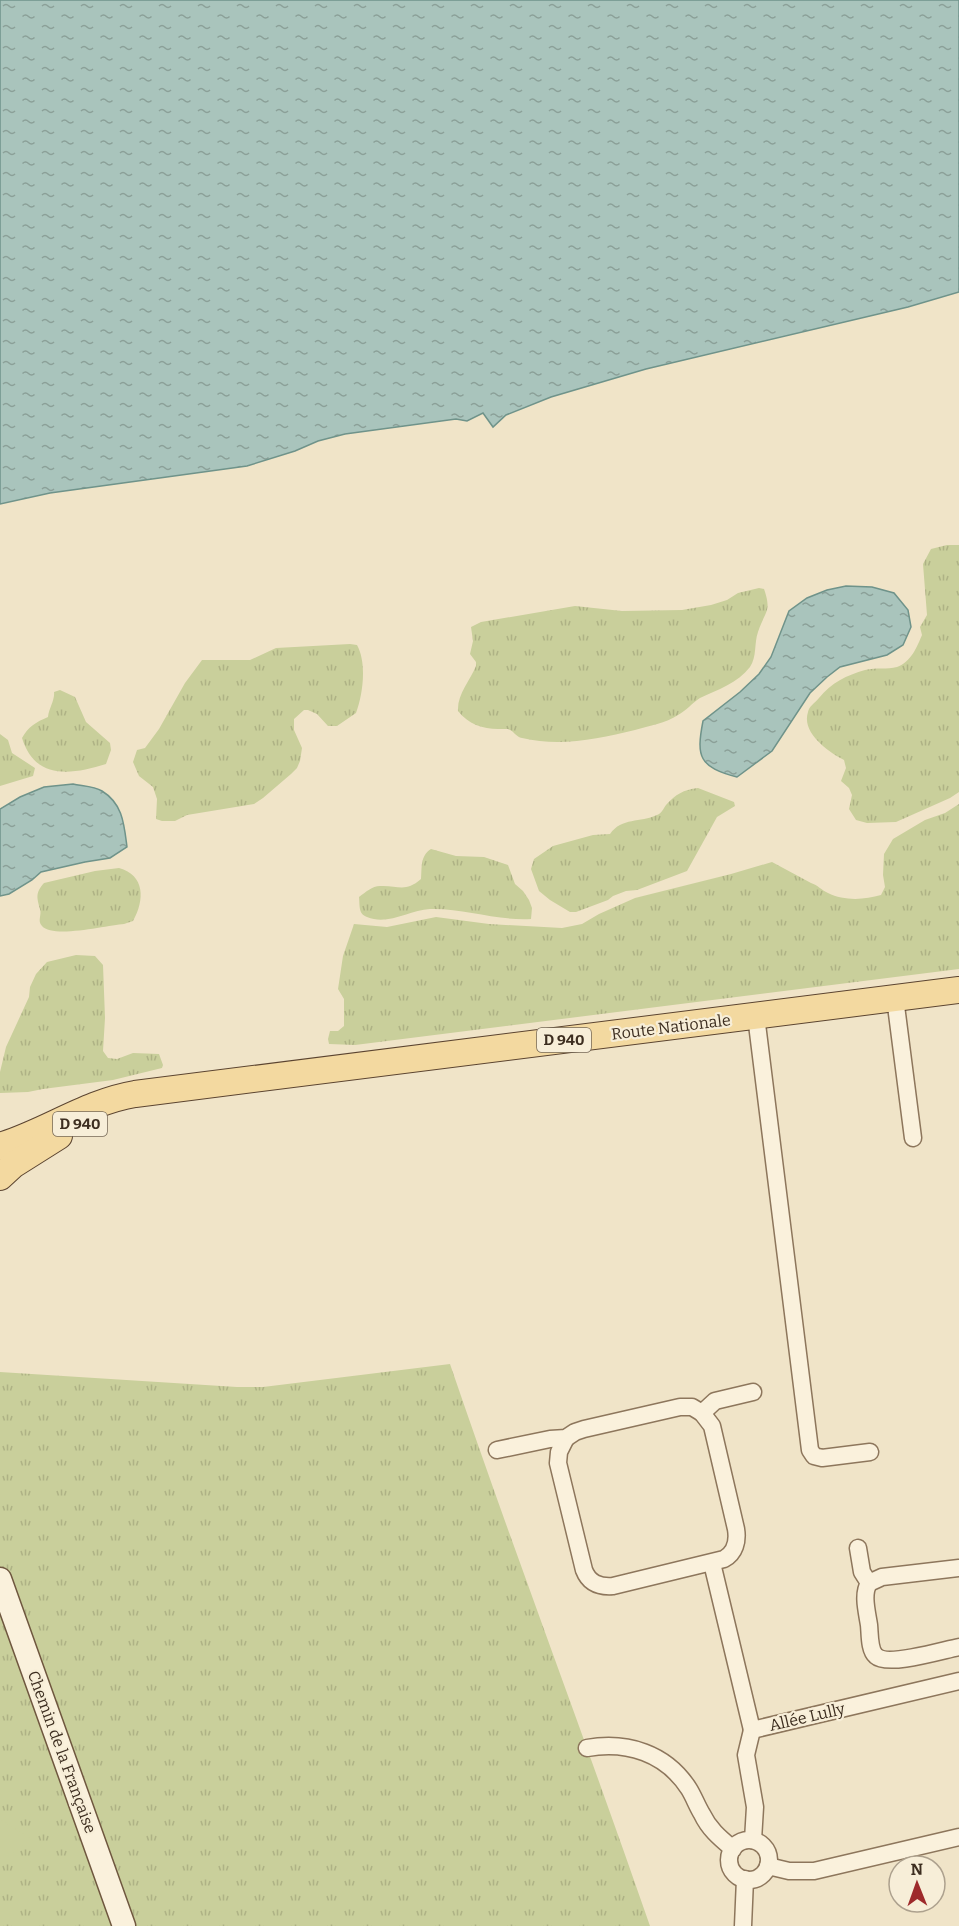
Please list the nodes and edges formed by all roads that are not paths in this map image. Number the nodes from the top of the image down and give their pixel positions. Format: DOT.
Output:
graph roads {
  1 [pos="959,990"];
  2 [pos="895,998"];
  3 [pos="756,1016"];
  4 [pos="169,1090"];
  5 [pos="913,1138"];
  6 [pos="0,1146"];
  7 [pos="0,1177"];
  8 [pos="753,1392"];
  9 [pos="702,1413"];
  10 [pos="566,1438"];
  11 [pos="497,1450"];
  12 [pos="870,1452"];
  13 [pos="858,1548"];
  14 [pos="711,1563"];
  15 [pos="959,1568"];
  16 [pos="0,1579"];
  17 [pos="869,1583"];
  18 [pos="959,1647"];
  19 [pos="959,1681"];
  20 [pos="752,1730"];
  21 [pos="587,1748"];
  22 [pos="959,1837"];
  23 [pos="753,1840"];
  24 [pos="733,1848"];
  25 [pos="768,1866"];
  26 [pos="745,1879"];
  27 [pos="124,1926"];
  28 [pos="743,1926"];
  1 -- 2 [label="main road, Route Nationale / D 940"];
  2 -- 3 [label="main road, Route Nationale / D 940"];
  2 -- 5 [label="street"];
  3 -- 4 [label="main road, Route Nationale / D 940"];
  3 -- 12 [label="street"];
  4 -- 6 [label="main road, D 940"];
  4 -- 7 [label="main road, D 940"];
  8 -- 9 [label="street"];
  9 -- 10 [label="street"];
  9 -- 14 [label="street"];
  10 -- 11 [label="street"];
  10 -- 14 [label="street"];
  13 -- 17 [label="street"];
  14 -- 20 [label="street, Allée Lully"];
  15 -- 17 [label="street"];
  16 -- 27 [label="street, Chemin de la Française"];
  17 -- 18 [label="street"];
  19 -- 20 [label="street, Allée Lully"];
  20 -- 23 [label="street"];
  21 -- 24 [label="street"];
  22 -- 25 [label="street"];
  23 -- 24 [label="street"];
  23 -- 25 [label="street"];
  24 -- 26 [label="street"];
  25 -- 26 [label="street"];
  26 -- 28 [label="street"];
}
